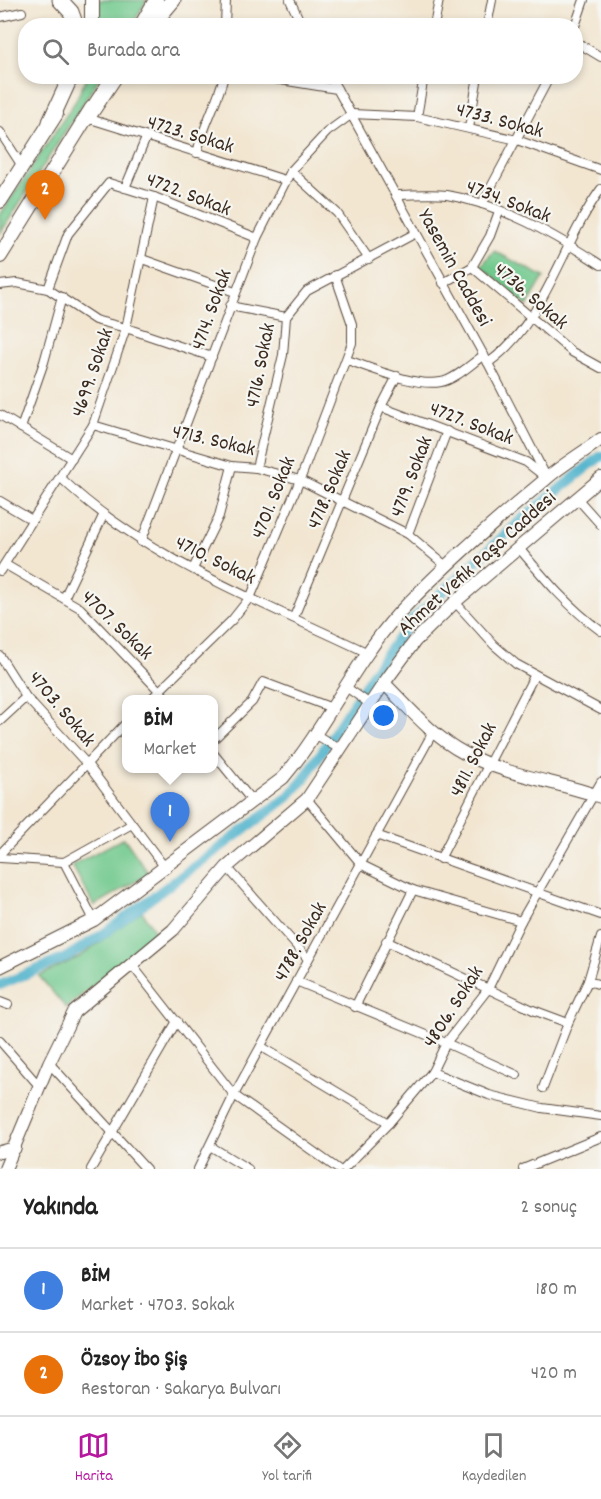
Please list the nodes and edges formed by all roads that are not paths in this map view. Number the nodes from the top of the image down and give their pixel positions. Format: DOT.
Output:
graph roads {
  1 [pos="60,0"];
  2 [pos="92,0"];
  3 [pos="156,0"];
  4 [pos="173,0"];
  5 [pos="226,0"];
  6 [pos="290,0"];
  7 [pos="439,0"];
  8 [pos="492,0"];
  9 [pos="584,0"];
  10 [pos="22,12"];
  11 [pos="0,17"];
  12 [pos="73,18"];
  13 [pos="92,18"];
  14 [pos="146,18"];
  15 [pos="158,18"];
  16 [pos="225,18"];
  17 [pos="298,18"];
  18 [pos="436,18"];
  19 [pos="489,18"];
  20 [pos="578,18"];
  21 [pos="583,46"];
  22 [pos="601,57"];
  23 [pos="67,84"];
  24 [pos="74,84"];
  25 [pos="108,84"];
  26 [pos="222,84"];
  27 [pos="306,84"];
  28 [pos="335,84"];
  29 [pos="423,84"];
  30 [pos="477,84"];
  31 [pos="546,84"];
  32 [pos="338,89"];
  33 [pos="352,114"];
  34 [pos="417,117"];
  35 [pos="87,118"];
  36 [pos="50,122"];
  37 [pos="469,128"];
  38 [pos="0,132"];
  39 [pos="146,138"];
  40 [pos="517,140"];
  41 [pos="197,153"];
  42 [pos="22,166"];
  43 [pos="601,170"];
  44 [pos="291,171"];
  45 [pos="285,180"];
  46 [pos="125,188"];
  47 [pos="601,189"];
  48 [pos="396,195"];
  49 [pos="154,197"];
  50 [pos="0,201"];
  51 [pos="482,204"];
  52 [pos="499,211"];
  53 [pos="416,233"];
  54 [pos="257,238"];
  55 [pos="570,244"];
  56 [pos="0,256"];
  57 [pos="142,259"];
  58 [pos="369,259"];
  59 [pos="601,265"];
  60 [pos="472,267"];
  61 [pos="335,275"];
  62 [pos="443,283"];
  63 [pos="0,285"];
  64 [pos="48,289"];
  65 [pos="235,292"];
  66 [pos="62,297"];
  67 [pos="230,306"];
  68 [pos="286,317"];
  69 [pos="530,318"];
  70 [pos="126,328"];
  71 [pos="212,357"];
  72 [pos="486,359"];
  73 [pos="347,360"];
  74 [pos="601,368"];
  75 [pos="397,376"];
  76 [pos="381,407"];
  77 [pos="0,415"];
  78 [pos="93,425"];
  79 [pos="21,428"];
  80 [pos="447,431"];
  81 [pos="600,443"];
  82 [pos="177,450"];
  83 [pos="72,459"];
  84 [pos="232,466"];
  85 [pos="256,468"];
  86 [pos="61,478"];
  87 [pos="547,478"];
  88 [pos="601,478"];
  89 [pos="300,480"];
  90 [pos="576,497"];
  91 [pos="0,501"];
  92 [pos="342,501"];
  93 [pos="103,516"];
  94 [pos="32,520"];
  95 [pos="601,525"];
  96 [pos="408,534"];
  97 [pos="141,542"];
  98 [pos="518,547"];
  99 [pos="446,566"];
  100 [pos="3,568"];
  101 [pos="193,569"];
  102 [pos="251,596"];
  103 [pos="64,597"];
  104 [pos="455,602"];
  105 [pos="294,617"];
  106 [pos="601,631"];
  107 [pos="368,653"];
  108 [pos="0,656"];
  109 [pos="534,675"];
  110 [pos="384,683"];
  111 [pos="159,690"];
  112 [pos="349,690"];
  113 [pos="154,695"];
  114 [pos="164,695"];
  115 [pos="26,697"];
  116 [pos="366,701"];
  117 [pos="332,708"];
  118 [pos="601,710"];
  119 [pos="0,721"];
  120 [pos="122,727"];
  121 [pos="433,732"];
  122 [pos="218,735"];
  123 [pos="319,737"];
  124 [pos="337,748"];
  125 [pos="218,759"];
  126 [pos="87,764"];
  127 [pos="490,765"];
  128 [pos="601,782"];
  129 [pos="598,796"];
  130 [pos="307,799"];
  131 [pos="252,802"];
  132 [pos="132,824"];
  133 [pos="376,835"];
  134 [pos="0,856"];
  135 [pos="440,859"];
  136 [pos="64,862"];
  137 [pos="362,865"];
  138 [pos="227,867"];
  139 [pos="166,869"];
  140 [pos="413,890"];
  141 [pos="537,893"];
  142 [pos="601,915"];
  143 [pos="94,920"];
  144 [pos="521,921"];
  145 [pos="601,937"];
  146 [pos="386,941"];
  147 [pos="308,959"];
  148 [pos="132,965"];
  149 [pos="0,967"];
  150 [pos="296,981"];
  151 [pos="588,981"];
  152 [pos="601,985"];
  153 [pos="488,989"];
  154 [pos="355,1006"];
  155 [pos="177,1021"];
  156 [pos="568,1023"];
  157 [pos="0,1041"];
  158 [pos="446,1043"];
  159 [pos="262,1047"];
  160 [pos="49,1063"];
  161 [pos="432,1072"];
  162 [pos="517,1075"];
  163 [pos="40,1087"];
  164 [pos="543,1088"];
  165 [pos="234,1095"];
  166 [pos="601,1116"];
  167 [pos="389,1123"];
  168 [pos="111,1134"];
  169 [pos="601,1137"];
  170 [pos="210,1146"];
  171 [pos="15,1148"];
  172 [pos="0,1152"];
  173 [pos="5,1169"];
  174 [pos="91,1169"];
  175 [pos="146,1169"];
  176 [pos="198,1169"];
  177 [pos="248,1169"];
  178 [pos="338,1169"];
  179 [pos="344,1169"];
  180 [pos="523,1169"];
  1 -- 12 [label="highway"];
  2 -- 13 [label="main road"];
  3 -- 14 [label="main road"];
  4 -- 15 [label="highway"];
  5 -- 16 [label="street"];
  6 -- 17 [label="street"];
  7 -- 18 [label="street"];
  8 -- 19 [label="street"];
  9 -- 20 [label="street"];
  10 -- 11 [label="street"];
  21 -- 22 [label="street"];
  23 -- 36 [label="highway"];
  24 -- 36 [label="main road"];
  25 -- 35 [label="highway"];
  26 -- 41 [label="street"];
  27 -- 32 [label="street"];
  28 -- 32 [label="street, Yasemin Caddesi"];
  29 -- 34 [label="street"];
  30 -- 37 [label="street"];
  31 -- 40 [label="street"];
  32 -- 33 [label="street, Yasemin Caddesi"];
  33 -- 34 [label="street, 4733. Sokak"];
  33 -- 44 [label="street, 4714. Sokak"];
  33 -- 48 [label="street, Yasemin Caddesi"];
  34 -- 37 [label="street, 4733. Sokak"];
  35 -- 39 [label="street, 4723. Sokak"];
  35 -- 56 [label="main road"];
  36 -- 42 [label="main road"];
  37 -- 40 [label="street, 4733. Sokak"];
  38 -- 42 [label="street"];
  39 -- 41 [label="street, 4723. Sokak"];
  39 -- 46 [label="street"];
  40 -- 43 [label="street, 4733. Sokak"];
  40 -- 51 [label="street"];
  41 -- 45 [label="street, 4723. Sokak"];
  42 -- 50 [label="main road"];
  44 -- 45 [label="street, 4714. Sokak"];
  44 -- 58 [label="street"];
  45 -- 54 [label="street, 4714. Sokak"];
  46 -- 49 [label="street, 4722. Sokak"];
  46 -- 64 [label="street, 4722. Sokak"];
  47 -- 55 [label="street"];
  48 -- 51 [label="street, 4734. Sokak"];
  48 -- 53 [label="street, Yasemin Caddesi"];
  49 -- 54 [label="street, 4722. Sokak"];
  49 -- 57 [label="street, 4699. Sokak"];
  51 -- 52 [label="street, 4734. Sokak"];
  52 -- 55 [label="street, 4734. Sokak"];
  52 -- 60 [label="street"];
  53 -- 58 [label="street, 4716. Sokak"];
  53 -- 62 [label="street, Yasemin Caddesi"];
  54 -- 65 [label="street, 4714. Sokak"];
  55 -- 59 [label="street, 4734. Sokak"];
  55 -- 69 [label="street"];
  57 -- 65 [label="street"];
  57 -- 70 [label="street, 4699. Sokak"];
  58 -- 61 [label="street, 4716. Sokak"];
  60 -- 62 [label="street"];
  60 -- 69 [label="street, 4736. Sokak"];
  61 -- 68 [label="street, 4716. Sokak"];
  61 -- 73 [label="street, 4701. Sokak"];
  62 -- 72 [label="street, Yasemin Caddesi"];
  63 -- 64 [label="street"];
  64 -- 66 [label="street"];
  65 -- 67 [label="street, 4714. Sokak"];
  66 -- 70 [label="street"];
  66 -- 79 [label="street"];
  67 -- 68 [label="street"];
  67 -- 71 [label="street, 4714. Sokak"];
  68 -- 85 [label="street, 4716. Sokak"];
  69 -- 72 [label="street"];
  69 -- 74 [label="street, 4736. Sokak"];
  70 -- 71 [label="street"];
  70 -- 78 [label="street, 4699. Sokak"];
  71 -- 82 [label="street, 4714. Sokak"];
  72 -- 75 [label="street"];
  72 -- 87 [label="street, Yasemin Caddesi"];
  73 -- 75 [label="street"];
  73 -- 89 [label="street, 4701. Sokak"];
  75 -- 76 [label="street, 4718. Sokak"];
  76 -- 80 [label="street, 4727. Sokak"];
  76 -- 92 [label="street, 4718. Sokak"];
  77 -- 79 [label="street"];
  78 -- 82 [label="street, 4713. Sokak"];
  78 -- 83 [label="street, 4699. Sokak"];
  79 -- 83 [label="street"];
  80 -- 87 [label="street, 4727. Sokak"];
  80 -- 96 [label="street, 4719. Sokak"];
  81 -- 87 [label="street"];
  82 -- 84 [label="street, 4713. Sokak"];
  82 -- 97 [label="street, 4714. Sokak"];
  83 -- 86 [label="street, 4699. Sokak"];
  84 -- 85 [label="street, 4713. Sokak"];
  84 -- 101 [label="street"];
  85 -- 89 [label="street, 4713. Sokak"];
  86 -- 93 [label="street, 4710. Sokak"];
  86 -- 94 [label="street, 4699. Sokak"];
  87 -- 99 [label="street"];
  88 -- 90 [label="street, Ahmet Vefik Paşa Caddesi"];
  89 -- 92 [label="street, 4713. Sokak"];
  89 -- 102 [label="street, 4701. Sokak"];
  90 -- 95 [label="street"];
  90 -- 98 [label="street, Ahmet Vefik Paşa Caddesi"];
  91 -- 94 [label="street"];
  92 -- 96 [label="street, 4713. Sokak"];
  92 -- 105 [label="street, 4718. Sokak"];
  93 -- 97 [label="street, 4710. Sokak"];
  93 -- 103 [label="street"];
  94 -- 100 [label="street, 4699. Sokak"];
  96 -- 99 [label="street, 4713. Sokak"];
  97 -- 101 [label="street, 4710. Sokak"];
  98 -- 104 [label="street, Ahmet Vefik Paşa Caddesi"];
  98 -- 106 [label="street"];
  99 -- 107 [label="street"];
  100 -- 103 [label="street, 4707. Sokak"];
  101 -- 102 [label="street, 4710. Sokak"];
  102 -- 105 [label="street, 4710. Sokak"];
  102 -- 111 [label="street, 4701. Sokak"];
  103 -- 111 [label="street, 4707. Sokak"];
  104 -- 109 [label="street"];
  104 -- 110 [label="street, Ahmet Vefik Paşa Caddesi"];
  105 -- 107 [label="street, 4710. Sokak"];
  107 -- 112 [label="street"];
  108 -- 115 [label="street, 4703. Sokak"];
  109 -- 118 [label="street"];
  109 -- 127 [label="street, 4811. Sokak"];
  110 -- 116 [label="street, Ahmet Vefik Paşa Caddesi"];
  110 -- 121 [label="street"];
  111 -- 113 [label="street, 4701. Sokak"];
  111 -- 114 [label="street, 4707. Sokak"];
  112 -- 116 [label="street"];
  112 -- 117 [label="street"];
  115 -- 119 [label="street"];
  115 -- 126 [label="street, 4703. Sokak"];
  116 -- 124 [label="street, Ahmet Vefik Paşa Caddesi"];
  117 -- 122 [label="street"];
  117 -- 123 [label="street"];
  120 -- 126 [label="street"];
  121 -- 127 [label="street"];
  121 -- 133 [label="street, 4788. Sokak"];
  123 -- 124 [label="street"];
  123 -- 131 [label="street"];
  124 -- 130 [label="street, Ahmet Vefik Paşa Caddesi"];
  125 -- 131 [label="street"];
  126 -- 132 [label="street, 4703. Sokak"];
  126 -- 134 [label="street"];
  127 -- 129 [label="street"];
  127 -- 135 [label="street, 4811. Sokak"];
  128 -- 129 [label="street, 4806. Sokak"];
  129 -- 141 [label="street, 4806. Sokak"];
  130 -- 137 [label="street"];
  130 -- 138 [label="street, Ahmet Vefik Paşa Caddesi"];
  131 -- 139 [label="street"];
  132 -- 136 [label="street"];
  132 -- 139 [label="street, 4703. Sokak"];
  133 -- 135 [label="street"];
  133 -- 137 [label="street, 4788. Sokak"];
  134 -- 136 [label="street"];
  135 -- 141 [label="street"];
  136 -- 143 [label="street"];
  137 -- 140 [label="street"];
  137 -- 147 [label="street, 4788. Sokak"];
  138 -- 147 [label="street"];
  138 -- 148 [label="street, Ahmet Vefik Paşa Caddesi"];
  139 -- 143 [label="street"];
  140 -- 144 [label="street"];
  140 -- 146 [label="street"];
  141 -- 142 [label="street"];
  141 -- 144 [label="street, 4806. Sokak"];
  143 -- 149 [label="street"];
  144 -- 153 [label="street, 4806. Sokak"];
  145 -- 151 [label="street"];
  146 -- 153 [label="street"];
  146 -- 154 [label="street"];
  147 -- 150 [label="street, 4788. Sokak"];
  148 -- 155 [label="street"];
  148 -- 160 [label="street, Ahmet Vefik Paşa Caddesi"];
  150 -- 154 [label="street"];
  150 -- 159 [label="street, 4788. Sokak"];
  151 -- 152 [label="street"];
  151 -- 156 [label="street"];
  153 -- 156 [label="street"];
  153 -- 158 [label="street, 4806. Sokak"];
  154 -- 158 [label="street"];
  155 -- 165 [label="street"];
  155 -- 168 [label="street"];
  156 -- 164 [label="street"];
  157 -- 163 [label="street"];
  158 -- 161 [label="street, 4806. Sokak"];
  158 -- 162 [label="street"];
  159 -- 165 [label="street, 4788. Sokak"];
  159 -- 167 [label="street"];
  160 -- 163 [label="street, Ahmet Vefik Paşa Caddesi"];
  160 -- 168 [label="street"];
  161 -- 166 [label="street"];
  161 -- 167 [label="street, 4806. Sokak"];
  163 -- 171 [label="street, Ahmet Vefik Paşa Caddesi"];
  165 -- 170 [label="street, 4788. Sokak"];
  165 -- 178 [label="street"];
  167 -- 179 [label="street, 4806. Sokak"];
  168 -- 174 [label="street"];
  168 -- 175 [label="street"];
  169 -- 180 [label="street"];
  170 -- 176 [label="street, 4788. Sokak"];
  170 -- 177 [label="street"];
  171 -- 172 [label="street"];
  171 -- 173 [label="street, Ahmet Vefik Paşa Caddesi"];
}
